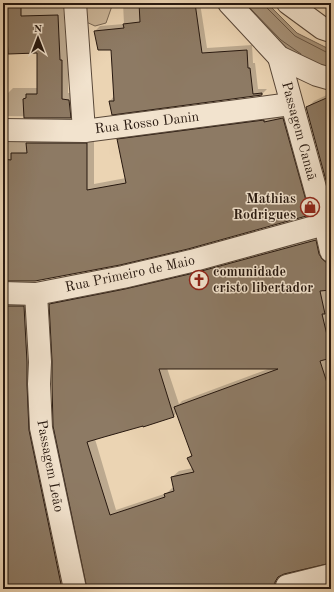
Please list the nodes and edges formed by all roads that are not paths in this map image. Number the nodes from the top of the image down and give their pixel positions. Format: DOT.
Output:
graph roads {
  1 [pos="75,3"];
  2 [pos="229,3"];
  3 [pos="288,3"];
  4 [pos="331,31"];
  5 [pos="279,57"];
  6 [pos="331,79"];
  7 [pos="291,104"];
  8 [pos="3,130"];
  9 [pos="84,131"];
  10 [pos="324,224"];
  11 [pos="331,251"];
  12 [pos="3,293"];
  13 [pos="36,294"];
  14 [pos="331,575"];
  15 [pos="287,586"];
  16 [pos="74,589"];
  1 -- 9 [label="street"];
  2 -- 5 [label="street"];
  3 -- 4 [label="street"];
  5 -- 6 [label="street"];
  5 -- 7 [label="street, Passagem Canaã"];
  7 -- 9 [label="street, Rua Rosso Danin"];
  7 -- 10 [label="street, Passagem Canaã"];
  8 -- 9 [label="street, Rua Rosso Danin"];
  10 -- 11 [label="street, Passagem Canaã"];
  10 -- 13 [label="street, Rua Primeiro de Maio"];
  12 -- 13 [label="street, Rua Primeiro de Maio"];
  13 -- 16 [label="street, Passagem Leão"];
  14 -- 15 [label="street"];
}
